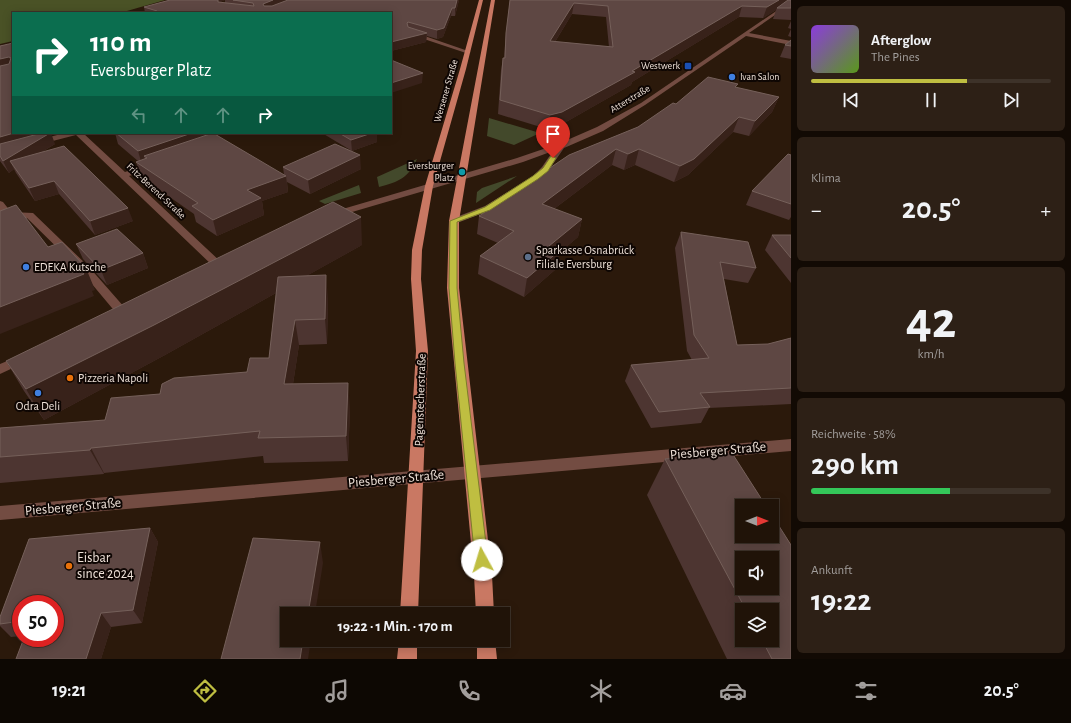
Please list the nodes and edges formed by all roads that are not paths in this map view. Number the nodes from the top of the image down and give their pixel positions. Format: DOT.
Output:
graph roads {
  1 [pos="481,0"];
  2 [pos="493,0"];
  3 [pos="783,1"];
  4 [pos="791,2"];
  5 [pos="410,33"];
  6 [pos="745,34"];
  7 [pos="791,43"];
  8 [pos="468,52"];
  9 [pos="70,134"];
  10 [pos="80,134"];
  11 [pos="30,145"];
  12 [pos="561,146"];
  13 [pos="161,162"];
  14 [pos="123,175"];
  15 [pos="462,177"];
  16 [pos="429,186"];
  17 [pos="0,204"];
  18 [pos="323,218"];
  19 [pos="454,221"];
  20 [pos="231,259"];
  21 [pos="218,265"];
  22 [pos="204,271"];
  23 [pos="135,305"];
  24 [pos="36,352"];
  25 [pos="0,369"];
  26 [pos="791,445"];
  27 [pos="473,473"];
  28 [pos="416,477"];
  29 [pos="0,513"];
  30 [pos="409,607"];
  31 [pos="485,607"];
  32 [pos="408,647"];
  33 [pos="486,647"];
  34 [pos="407,659"];
  35 [pos="487,659"];
  1 -- 8 [label="main road, Wersener Straße"];
  2 -- 15 [label="main road"];
  3 -- 4 [label="street"];
  4 -- 6 [label="street, Atterstraße"];
  5 -- 8 [label="street"];
  6 -- 7 [label="street"];
  6 -- 12 [label="street, Atterstraße"];
  8 -- 16 [label="main road, Wersener Straße"];
  9 -- 11 [label="street"];
  10 -- 14 [label="street, Fritz-Berend-Straße"];
  12 -- 15 [label="street, Atterstraße"];
  12 -- 19 [label="street"];
  13 -- 14 [label="street"];
  14 -- 21 [label="street, Fritz-Berend-Straße"];
  15 -- 16 [label="street"];
  15 -- 19 [label="main road"];
  16 -- 18 [label="street"];
  16 -- 28 [label="main road, Pagenstecherstraße"];
  17 -- 23 [label="street"];
  19 -- 27 [label="main road"];
  20 -- 21 [label="street"];
  21 -- 22 [label="street"];
  24 -- 25 [label="street"];
  26 -- 27 [label="street, Piesberger Straße"];
  27 -- 28 [label="street, Piesberger Straße"];
  27 -- 31 [label="main road"];
  28 -- 29 [label="street, Piesberger Straße"];
  28 -- 30 [label="main road, Pagenstecherstraße"];
  32 -- 34 [label="main road"];
  33 -- 35 [label="main road"];
}
